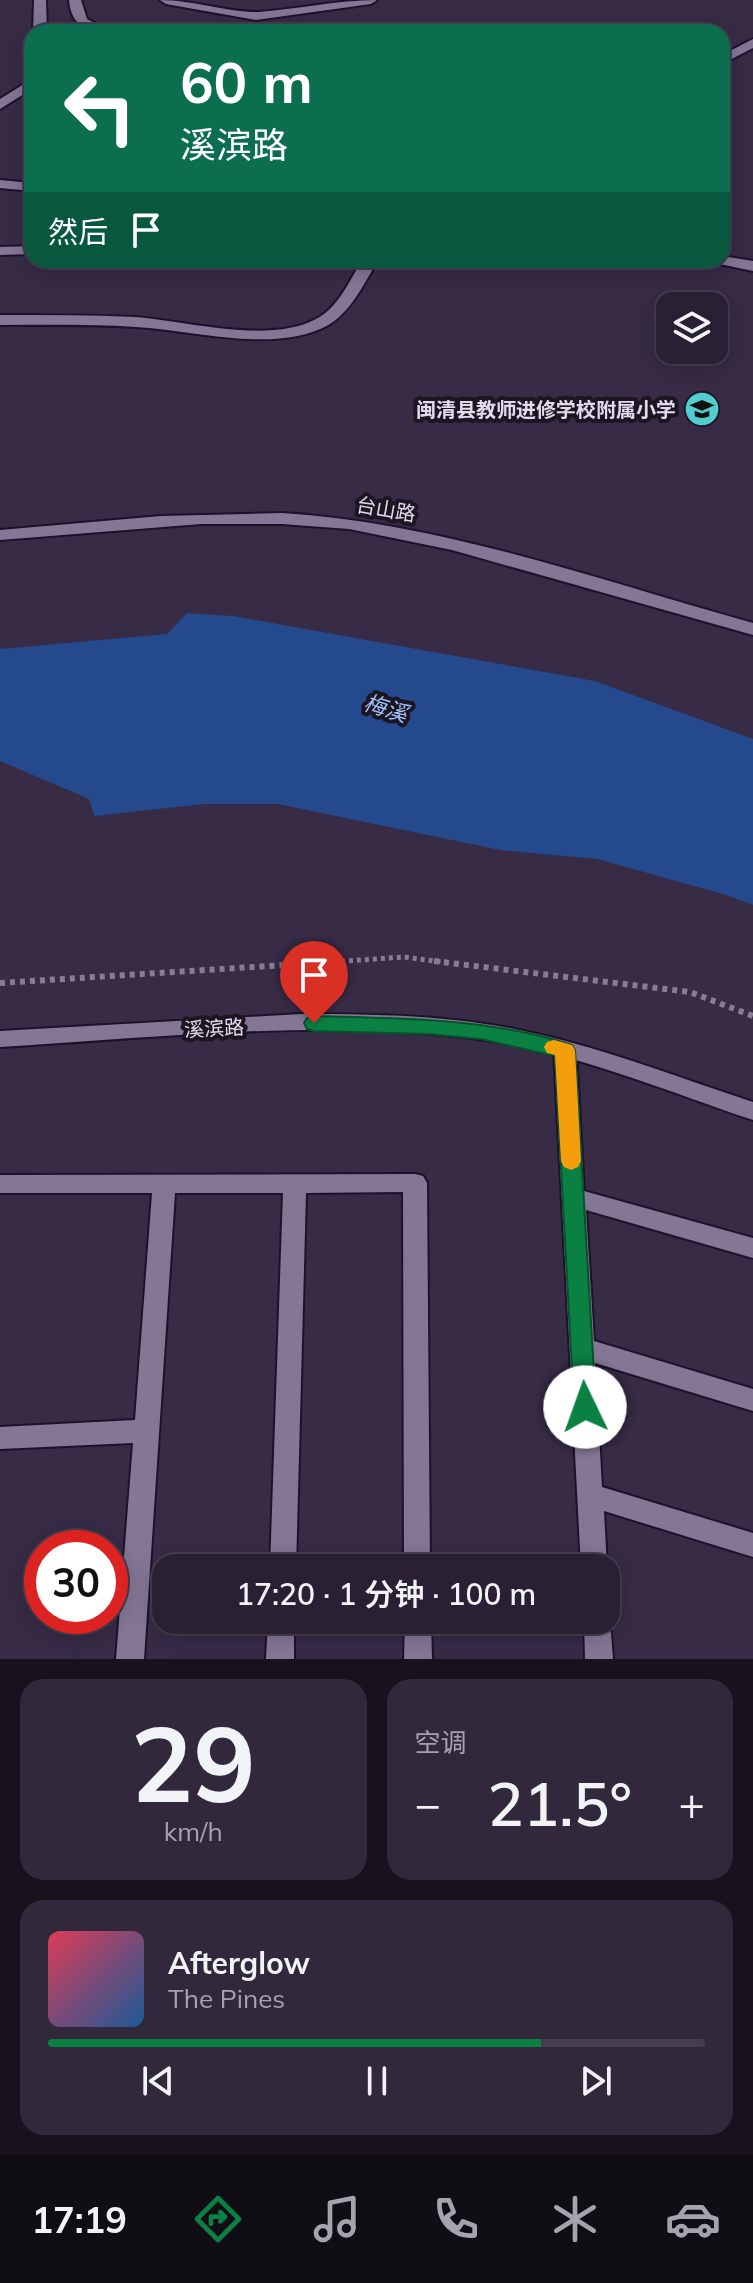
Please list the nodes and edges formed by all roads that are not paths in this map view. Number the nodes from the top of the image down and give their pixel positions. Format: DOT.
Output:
graph roads {
  1 [pos="40,0"];
  2 [pos="75,0"];
  3 [pos="166,0"];
  4 [pos="371,0"];
  5 [pos="40,24"];
  6 [pos="83,24"];
  7 [pos="753,43"];
  8 [pos="730,56"];
  9 [pos="24,88"];
  10 [pos="0,105"];
  11 [pos="0,184"];
  12 [pos="24,186"];
  13 [pos="24,250"];
  14 [pos="0,251"];
  15 [pos="730,262"];
  16 [pos="753,266"];
  17 [pos="365,268"];
  18 [pos="0,320"];
  19 [pos="0,535"];
  20 [pos="753,629"];
  21 [pos="0,1039"];
  22 [pos="565,1050"];
  23 [pos="753,1111"];
  24 [pos="295,1183"];
  25 [pos="0,1184"];
  26 [pos="164,1184"];
  27 [pos="573,1197"];
  28 [pos="753,1248"];
  29 [pos="582,1348"];
  30 [pos="753,1400"];
  31 [pos="146,1431"];
  32 [pos="0,1438"];
  33 [pos="590,1495"];
  34 [pos="753,1545"];
  35 [pos="283,1554"];
  36 [pos="417,1554"];
  37 [pos="593,1554"];
  38 [pos="281,1634"];
  39 [pos="418,1634"];
  40 [pos="598,1634"];
  41 [pos="130,1659"];
  42 [pos="280,1659"];
  43 [pos="418,1659"];
  44 [pos="599,1659"];
  1 -- 5 [label="street"];
  2 -- 6 [label="street"];
  3 -- 4 [label="street"];
  7 -- 8 [label="street"];
  9 -- 10 [label="street"];
  11 -- 12 [label="street"];
  13 -- 14 [label="street"];
  15 -- 16 [label="street"];
  17 -- 18 [label="street"];
  19 -- 20 [label="street, 台山路"];
  21 -- 22 [label="street, 溪滨路"];
  22 -- 23 [label="street, 溪滨路"];
  22 -- 27 [label="street"];
  24 -- 26 [label="street"];
  24 -- 35 [label="street"];
  24 -- 36 [label="street"];
  25 -- 26 [label="street"];
  26 -- 31 [label="street"];
  27 -- 28 [label="street"];
  27 -- 29 [label="street"];
  29 -- 30 [label="street"];
  29 -- 33 [label="street"];
  31 -- 32 [label="street"];
  31 -- 41 [label="street"];
  33 -- 34 [label="street"];
  33 -- 37 [label="street"];
  38 -- 42 [label="street"];
  39 -- 43 [label="street"];
  40 -- 44 [label="street"];
}
